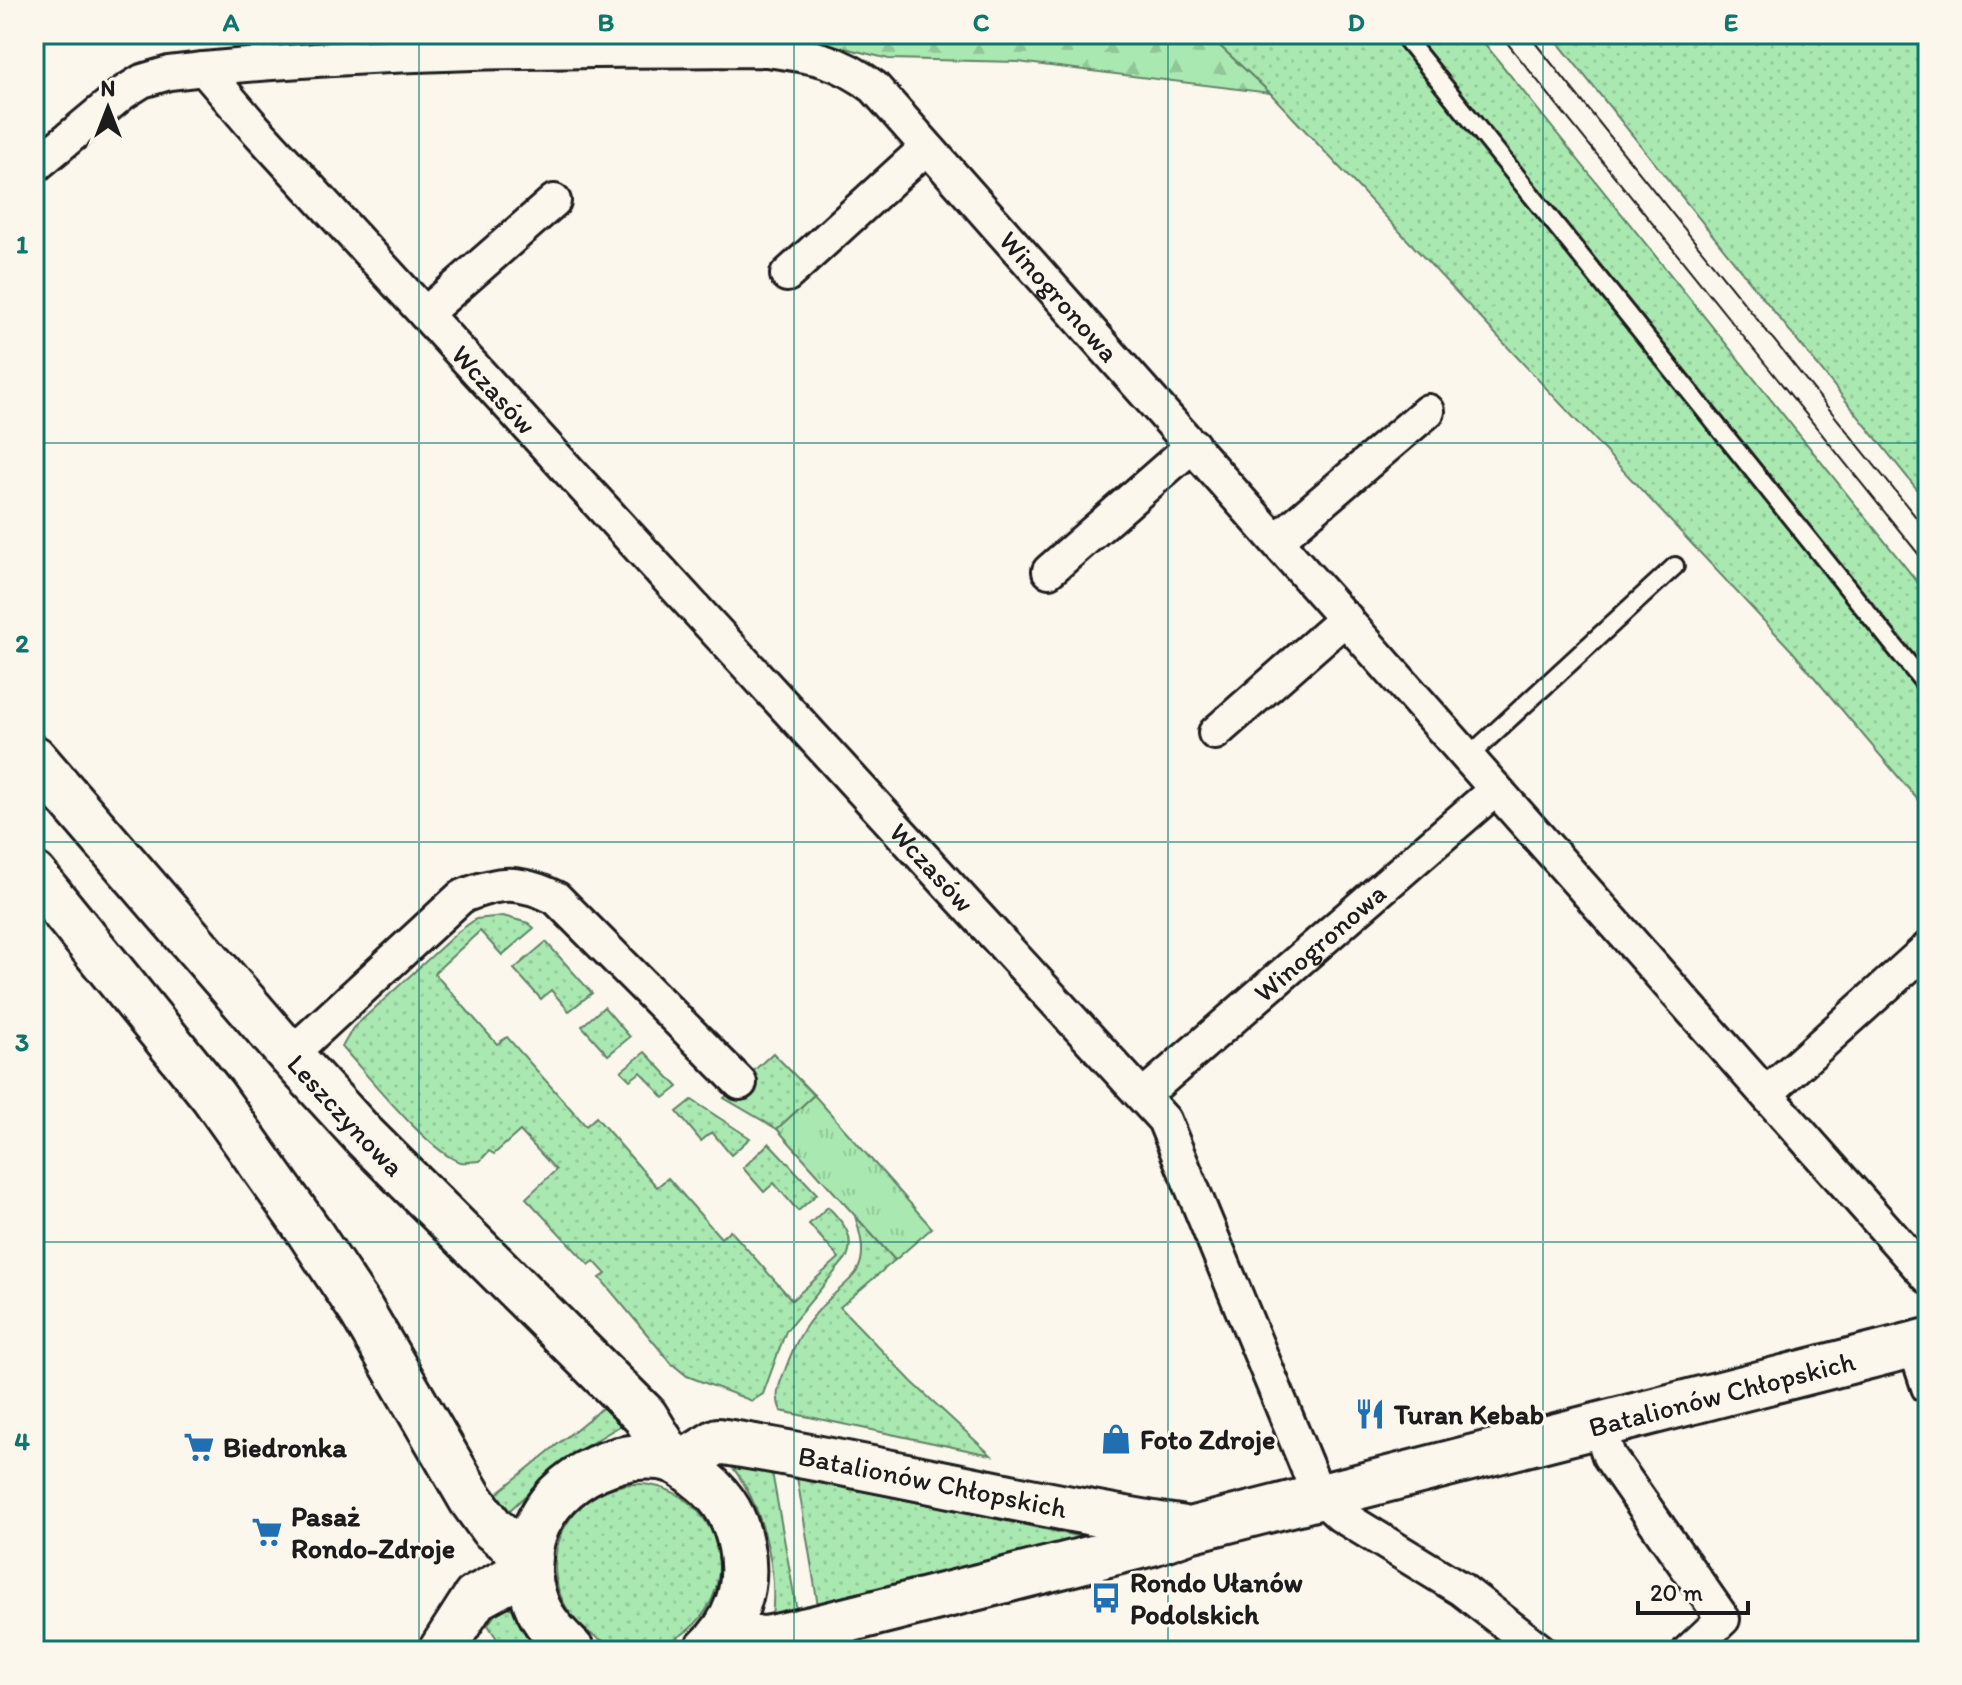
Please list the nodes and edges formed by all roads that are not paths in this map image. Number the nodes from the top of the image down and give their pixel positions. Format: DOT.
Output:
graph roads {
  1 [pos="1402,34"];
  2 [pos="204,69"];
  3 [pos="926,148"];
  4 [pos="34,167"];
  5 [pos="554,201"];
  6 [pos="787,275"];
  7 [pos="425,314"];
  8 [pos="1428,411"];
  9 [pos="1193,445"];
  10 [pos="1277,540"];
  11 [pos="1675,566"];
  12 [pos="1049,571"];
  13 [pos="1346,618"];
  14 [pos="1928,688"];
  15 [pos="1215,733"];
  16 [pos="1468,757"];
  17 [pos="34,758"];
  18 [pos="1496,789"];
  19 [pos="34,875"];
  20 [pos="1928,948"];
  21 [pos="290,1055"];
  22 [pos="740,1083"];
  23 [pos="1767,1093"];
  24 [pos="1143,1096"];
  25 [pos="1928,1277"];
  26 [pos="1921,1343"];
  27 [pos="1928,1387"];
  28 [pos="1599,1426"];
  29 [pos="676,1462"];
  30 [pos="1319,1496"];
  31 [pos="1189,1530"];
  32 [pos="530,1563"];
  33 [pos="717,1645"];
  34 [pos="441,1651"];
  35 [pos="572,1651"];
  36 [pos="1541,1651"];
  37 [pos="1689,1651"];
  1 -- 14 [label="lane"];
  2 -- 3 [label="street, Winogronowa"];
  2 -- 4 [label="street"];
  2 -- 7 [label="street, Wczasów"];
  3 -- 6 [label="street"];
  3 -- 9 [label="street, Winogronowa"];
  5 -- 7 [label="street"];
  7 -- 24 [label="street, Wczasów"];
  8 -- 10 [label="street"];
  9 -- 10 [label="street, Winogronowa"];
  9 -- 12 [label="street"];
  10 -- 13 [label="street, Winogronowa"];
  11 -- 16 [label="lane"];
  13 -- 15 [label="street"];
  13 -- 16 [label="street, Winogronowa"];
  16 -- 18 [label="street, Winogronowa"];
  17 -- 21 [label="street, Leszczynowa"];
  18 -- 23 [label="street, Winogronowa"];
  18 -- 24 [label="street, Winogronowa"];
  19 -- 32 [label="street"];
  20 -- 23 [label="street"];
  21 -- 22 [label="street"];
  21 -- 29 [label="street, Leszczynowa"];
  23 -- 25 [label="street, Winogronowa"];
  24 -- 30 [label="street, Wczasów"];
  26 -- 27 [label="street"];
  26 -- 28 [label="street, Batalionów Chłopskich"];
  28 -- 30 [label="street, Batalionów Chłopskich"];
  28 -- 37 [label="street"];
  29 -- 31 [label="street, Batalionów Chłopskich"];
  29 -- 32 [label="street"];
  29 -- 33 [label="street"];
  30 -- 31 [label="street, Batalionów Chłopskich"];
  30 -- 36 [label="street"];
  31 -- 33 [label="street, Batalionów Chłopskich"];
  32 -- 34 [label="street"];
  32 -- 35 [label="street"];
}
